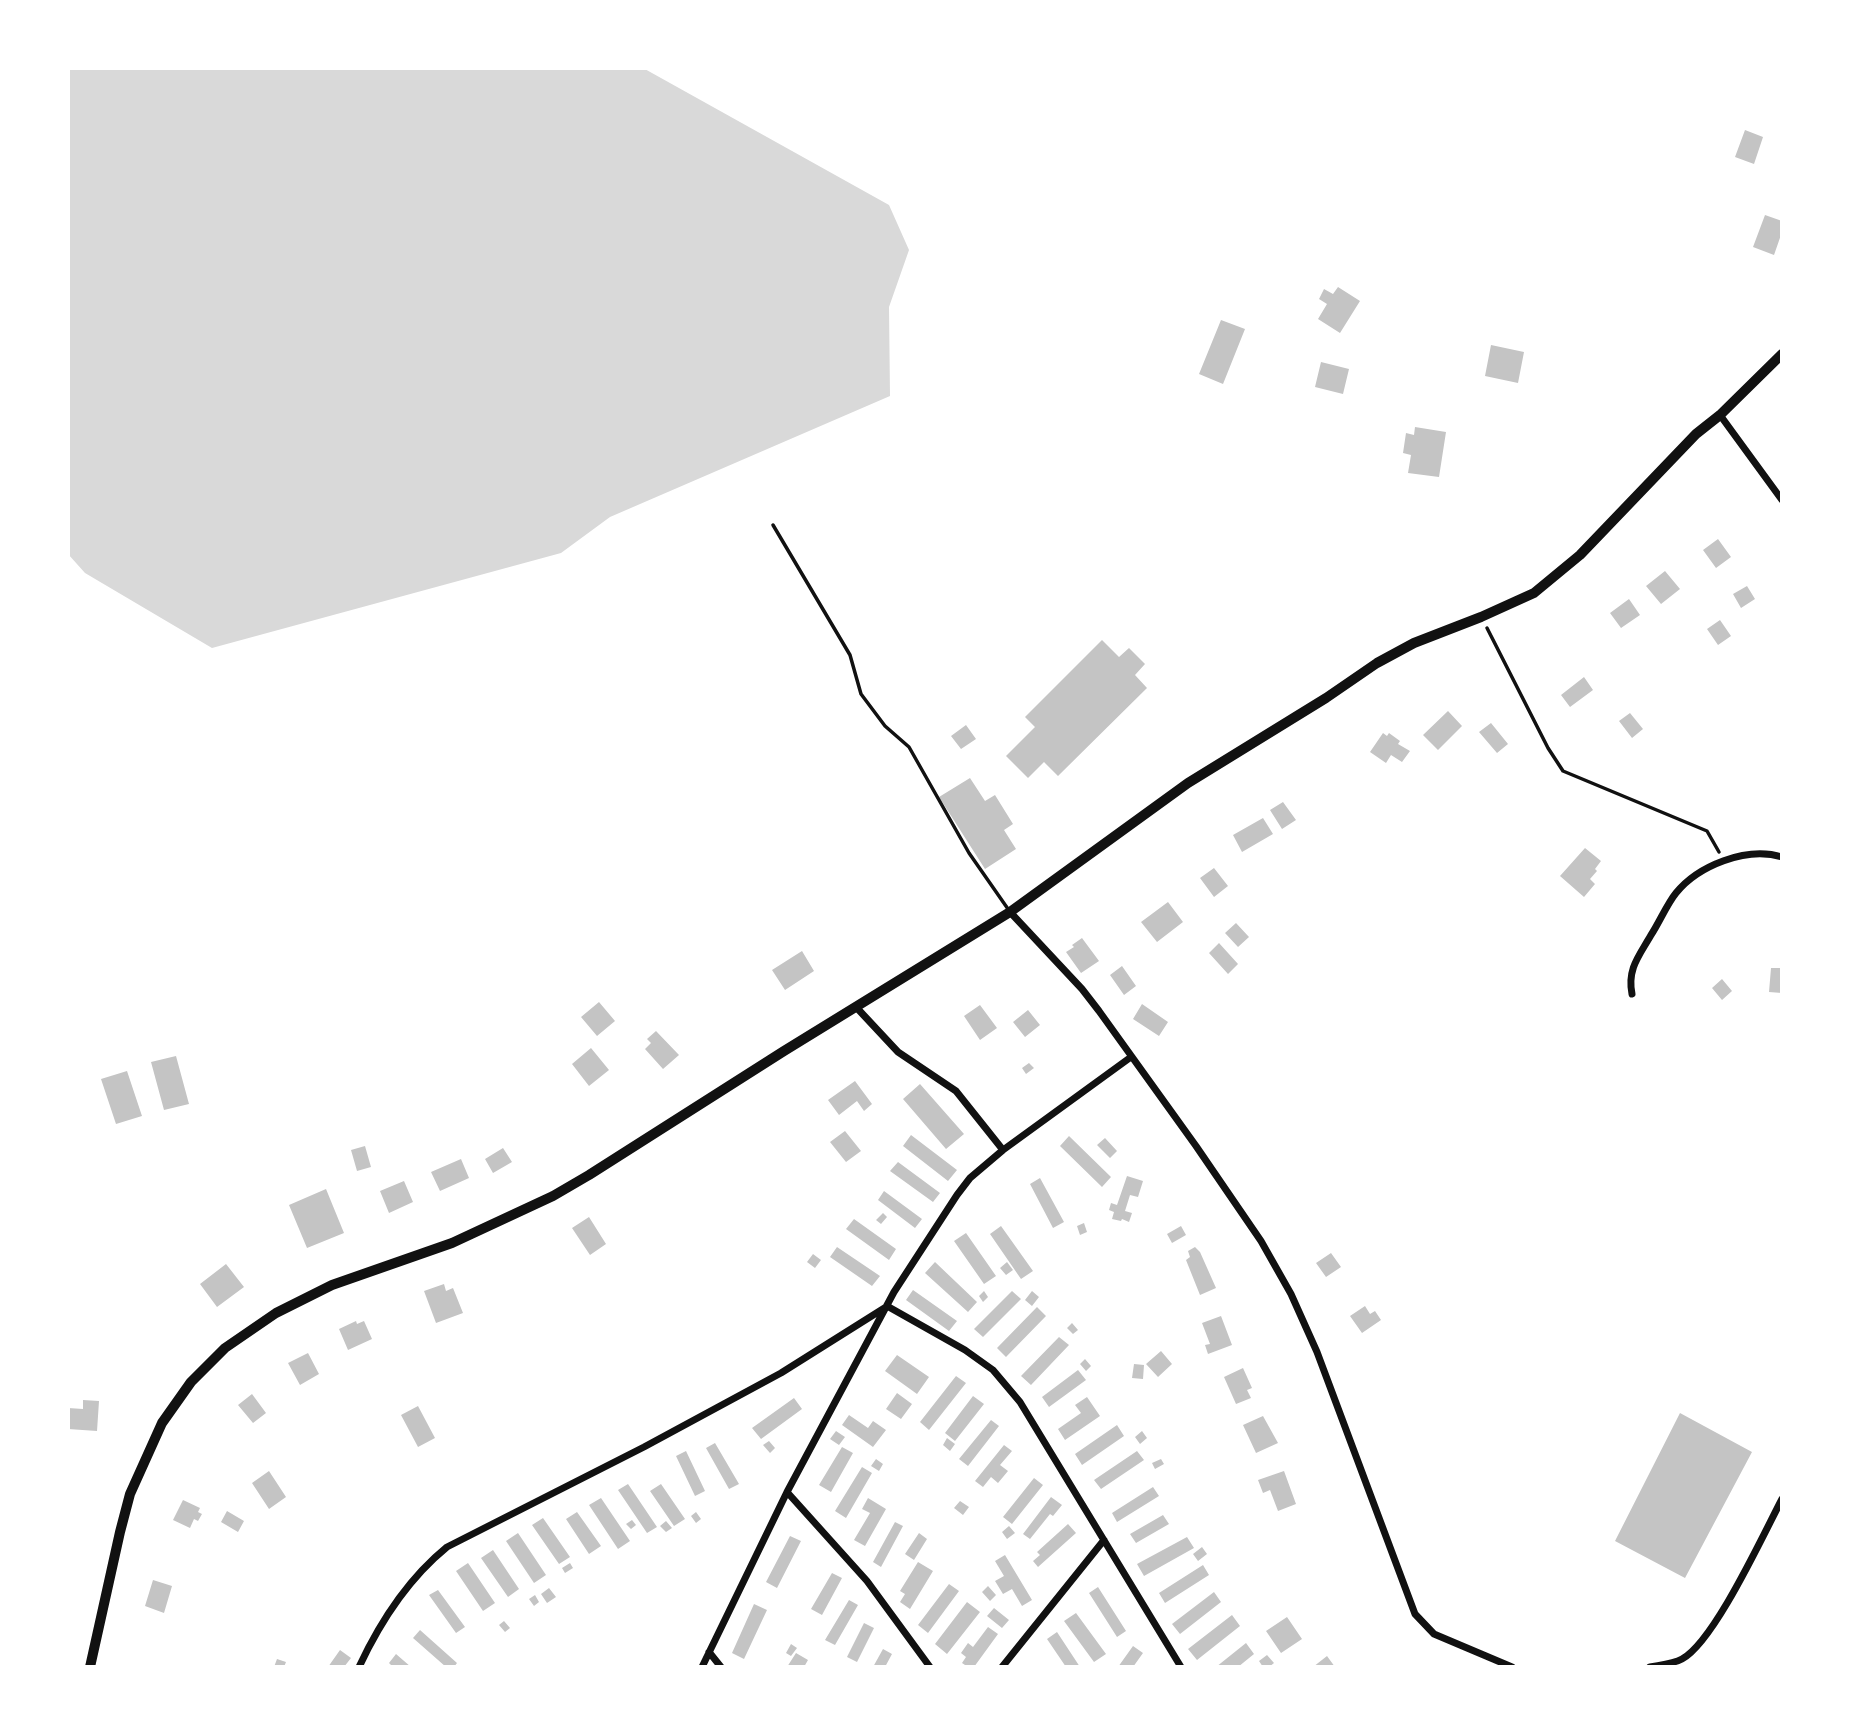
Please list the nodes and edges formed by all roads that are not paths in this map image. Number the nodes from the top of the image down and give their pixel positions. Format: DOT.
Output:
graph roads {
  1 [pos="1782,354"];
  2 [pos="1720,415"];
  3 [pos="1782,500"];
  4 [pos="773,525"];
  5 [pos="1782,857"];
  6 [pos="1010,912"];
  7 [pos="1632,994"];
  8 [pos="856,1007"];
  9 [pos="1131,1056"];
  10 [pos="1003,1150"];
  11 [pos="887,1306"];
  12 [pos="787,1492"];
  13 [pos="1782,1499"];
  14 [pos="1104,1540"];
  15 [pos="709,1652"];
  16 [pos="90,1667"];
  17 [pos="359,1667"];
  18 [pos="702,1667"];
  19 [pos="721,1667"];
  20 [pos="930,1667"];
  21 [pos="1002,1667"];
  22 [pos="1181,1667"];
  23 [pos="1512,1667"];
  24 [pos="1650,1667"];
  1 -- 2 [label="main road"];
  2 -- 3 [label="street"];
  2 -- 6 [label="main road"];
  4 -- 6 [label="lane"];
  5 -- 7 [label="street"];
  6 -- 8 [label="main road"];
  6 -- 9 [label="street"];
  8 -- 10 [label="street"];
  8 -- 16 [label="main road"];
  9 -- 10 [label="street"];
  9 -- 23 [label="street"];
  10 -- 11 [label="street"];
  11 -- 12 [label="street"];
  11 -- 14 [label="street"];
  11 -- 17 [label="street"];
  12 -- 15 [label="street"];
  12 -- 20 [label="street"];
  13 -- 24 [label="street"];
  14 -- 21 [label="street"];
  14 -- 22 [label="street"];
  15 -- 18 [label="street"];
  15 -- 19 [label="street"];
}
